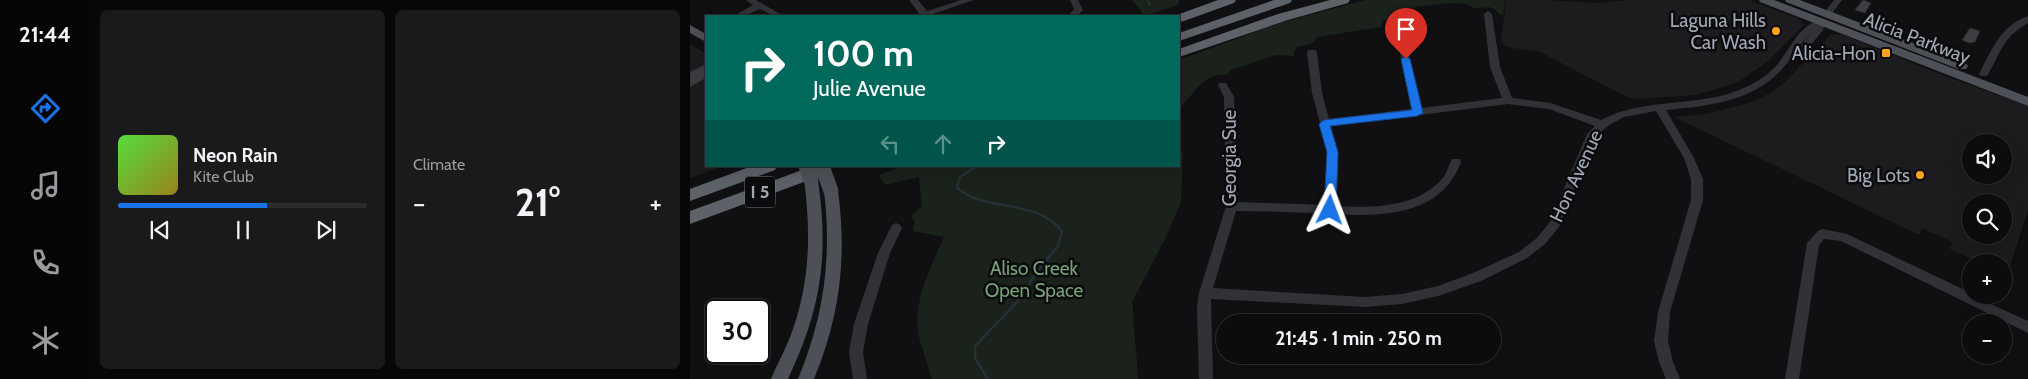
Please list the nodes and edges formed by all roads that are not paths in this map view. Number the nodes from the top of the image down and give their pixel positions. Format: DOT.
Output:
graph roads {
  1 [pos="750,0"];
  2 [pos="914,0"];
  3 [pos="970,0"];
  4 [pos="1074,0"];
  5 [pos="1218,0"];
  6 [pos="1230,0"];
  7 [pos="1286,0"];
  8 [pos="1344,0"];
  9 [pos="1764,0"];
  10 [pos="1790,0"];
  11 [pos="1838,0"];
  12 [pos="760,6"];
  13 [pos="1202,10"];
  14 [pos="1076,14"];
  15 [pos="1488,14"];
  16 [pos="740,15"];
  17 [pos="778,15"];
  18 [pos="922,15"];
  19 [pos="1184,17"];
  20 [pos="1824,18"];
  21 [pos="2028,19"];
  22 [pos="1398,23"];
  23 [pos="1180,37"];
  24 [pos="1883,46"];
  25 [pos="1312,52"];
  26 [pos="1180,53"];
  27 [pos="1984,74"];
  28 [pos="1222,85"];
  29 [pos="1996,89"];
  30 [pos="2028,92"];
  31 [pos="2028,96"];
  32 [pos="1508,101"];
  33 [pos="2028,102"];
  34 [pos="1660,108"];
  35 [pos="1417,113"];
  36 [pos="1324,124"];
  37 [pos="1601,124"];
  38 [pos="1456,162"];
  39 [pos="766,167"];
  40 [pos="806,167"];
  41 [pos="822,167"];
  42 [pos="826,167"];
  43 [pos="690,195"];
  44 [pos="1232,206"];
  45 [pos="1330,210"];
  46 [pos="690,218"];
  47 [pos="896,228"];
  48 [pos="1205,293"];
  49 [pos="2028,327"];
  50 [pos="779,379"];
  51 [pos="806,379"];
  52 [pos="860,379"];
  53 [pos="1206,379"];
  54 [pos="1673,379"];
  55 [pos="1792,379"];
  1 -- 12 [label="street"];
  2 -- 18 [label="street"];
  3 -- 18 [label="street"];
  4 -- 14 [label="street"];
  5 -- 13 [label="highway"];
  6 -- 13 [label="highway"];
  7 -- 23 [label="highway"];
  8 -- 26 [label="highway"];
  9 -- 20 [label="main road, Alicia Parkway"];
  10 -- 20 [label="main road, Alicia Parkway"];
  11 -- 20 [label="street, Hon Avenue"];
  12 -- 16 [label="street"];
  12 -- 17 [label="street"];
  13 -- 19 [label="highway"];
  15 -- 32 [label="street"];
  20 -- 24 [label="main road, Alicia Parkway"];
  20 -- 27 [label="main road, Alicia Parkway"];
  20 -- 34 [label="street, Hon Avenue"];
  21 -- 27 [label="street"];
  22 -- 35 [label="street"];
  24 -- 27 [label="main road"];
  24 -- 29 [label="main road, Alicia Parkway"];
  25 -- 36 [label="street"];
  27 -- 30 [label="main road, Alicia Parkway"];
  28 -- 44 [label="street, Georgia Sue"];
  29 -- 31 [label="main road"];
  29 -- 33 [label="main road, Alicia Parkway"];
  32 -- 35 [label="street"];
  32 -- 37 [label="street"];
  34 -- 37 [label="street, Hon Avenue"];
  34 -- 54 [label="street"];
  35 -- 36 [label="street"];
  36 -- 45 [label="street"];
  37 -- 48 [label="street, Hon Avenue"];
  38 -- 45 [label="street"];
  39 -- 43 [label="highway, I 5"];
  40 -- 50 [label="main road, bridge"];
  41 -- 51 [label="main road, bridge"];
  42 -- 46 [label="highway, I 5"];
  44 -- 45 [label="street"];
  44 -- 48 [label="street, Georgia Sue"];
  47 -- 52 [label="street"];
  48 -- 53 [label="street, Georgia Sue"];
  49 -- 55 [label="street"];
}
